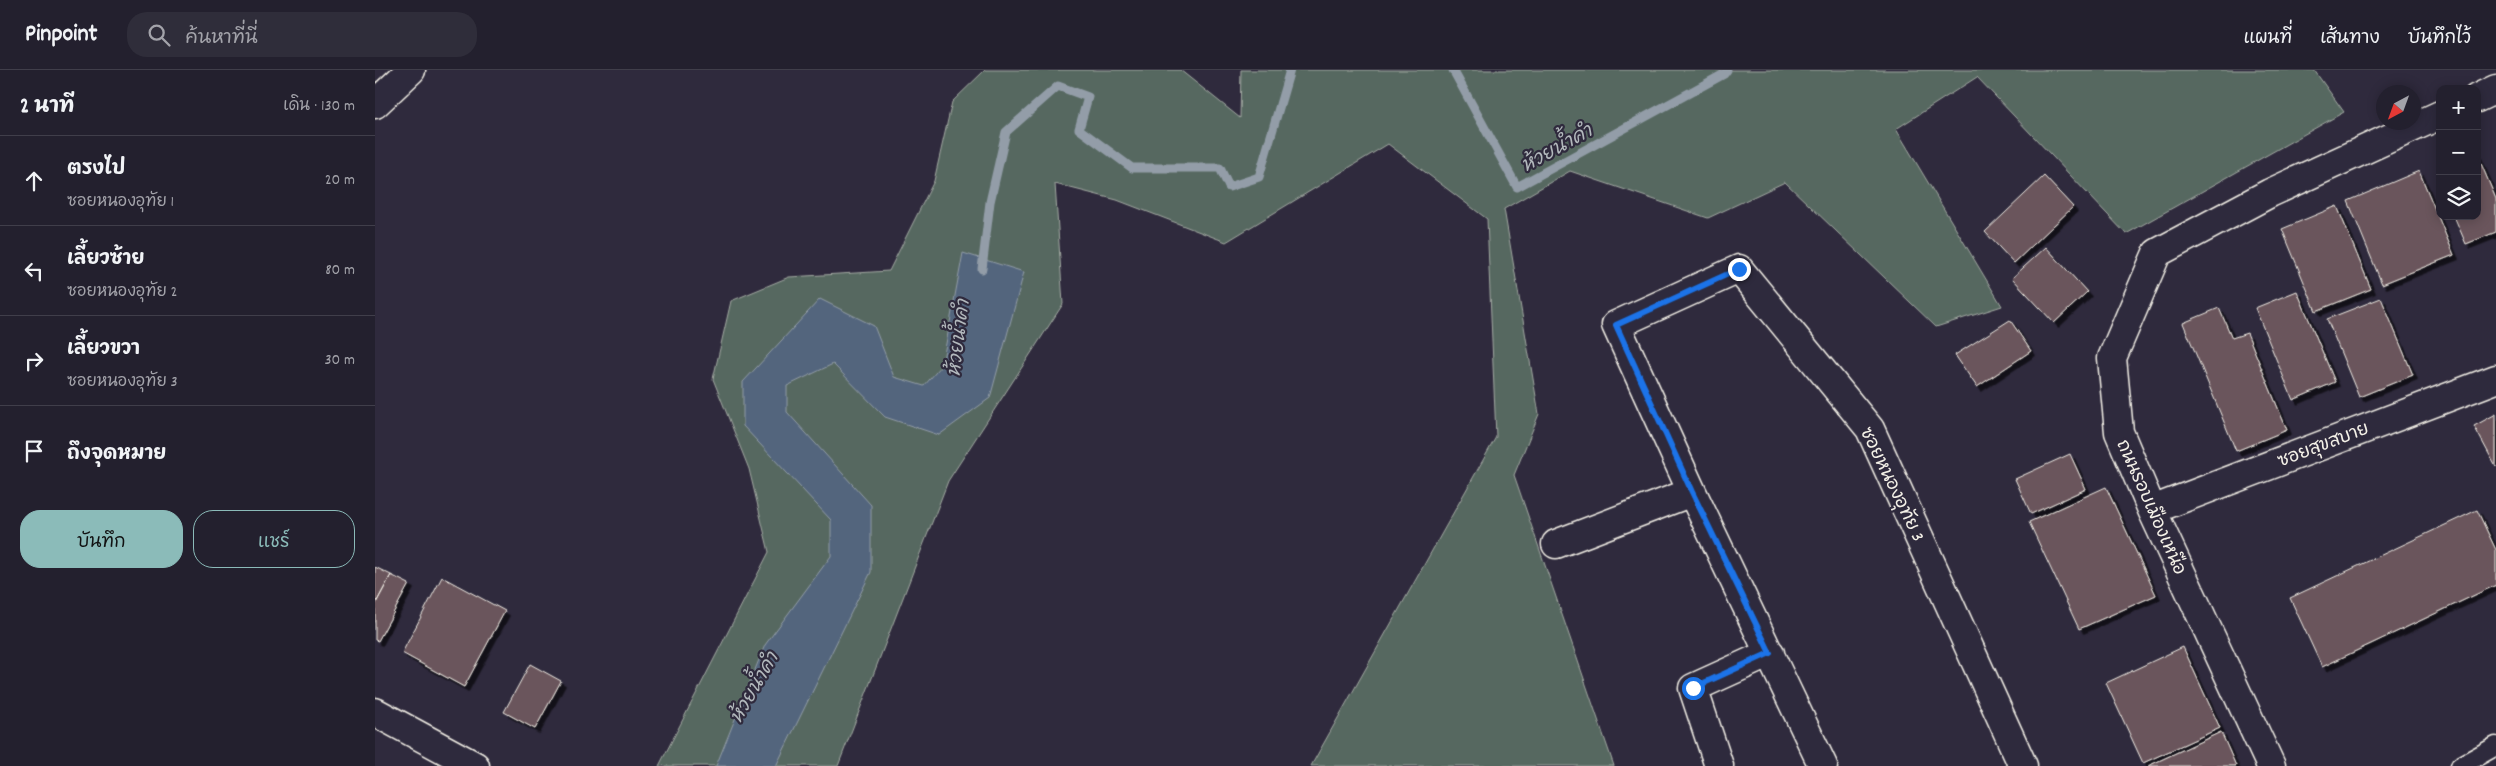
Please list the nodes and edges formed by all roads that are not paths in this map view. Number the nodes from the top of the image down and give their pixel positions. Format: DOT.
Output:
graph roads {
  1 [pos="411,70"];
  2 [pos="2496,89"];
  3 [pos="2481,96"];
  4 [pos="375,104"];
  5 [pos="2436,117"];
  6 [pos="2496,379"];
  7 [pos="1692,492"];
  8 [pos="2151,510"];
  9 [pos="1556,544"];
  10 [pos="1770,653"];
  11 [pos="375,712"];
  12 [pos="2496,746"];
  13 [pos="475,766"];
  14 [pos="1719,766"];
  15 [pos="1823,766"];
  16 [pos="2023,766"];
  17 [pos="2271,766"];
  18 [pos="2459,766"];
  1 -- 4 [label="street"];
  2 -- 3 [label="street"];
  5 -- 8 [label="street, ถนนรอบเมืองเหนือ"];
  6 -- 8 [label="street, ซอยสุขสบาย"];
  7 -- 9 [label="street"];
  7 -- 10 [label="street"];
  7 -- 16 [label="street, ซอยหนองอุทัย 3"];
  8 -- 17 [label="street, ถนนรอบเมืองเหนือ"];
  10 -- 14 [label="street"];
  10 -- 15 [label="street"];
  11 -- 13 [label="street"];
  12 -- 18 [label="lane"];
}
